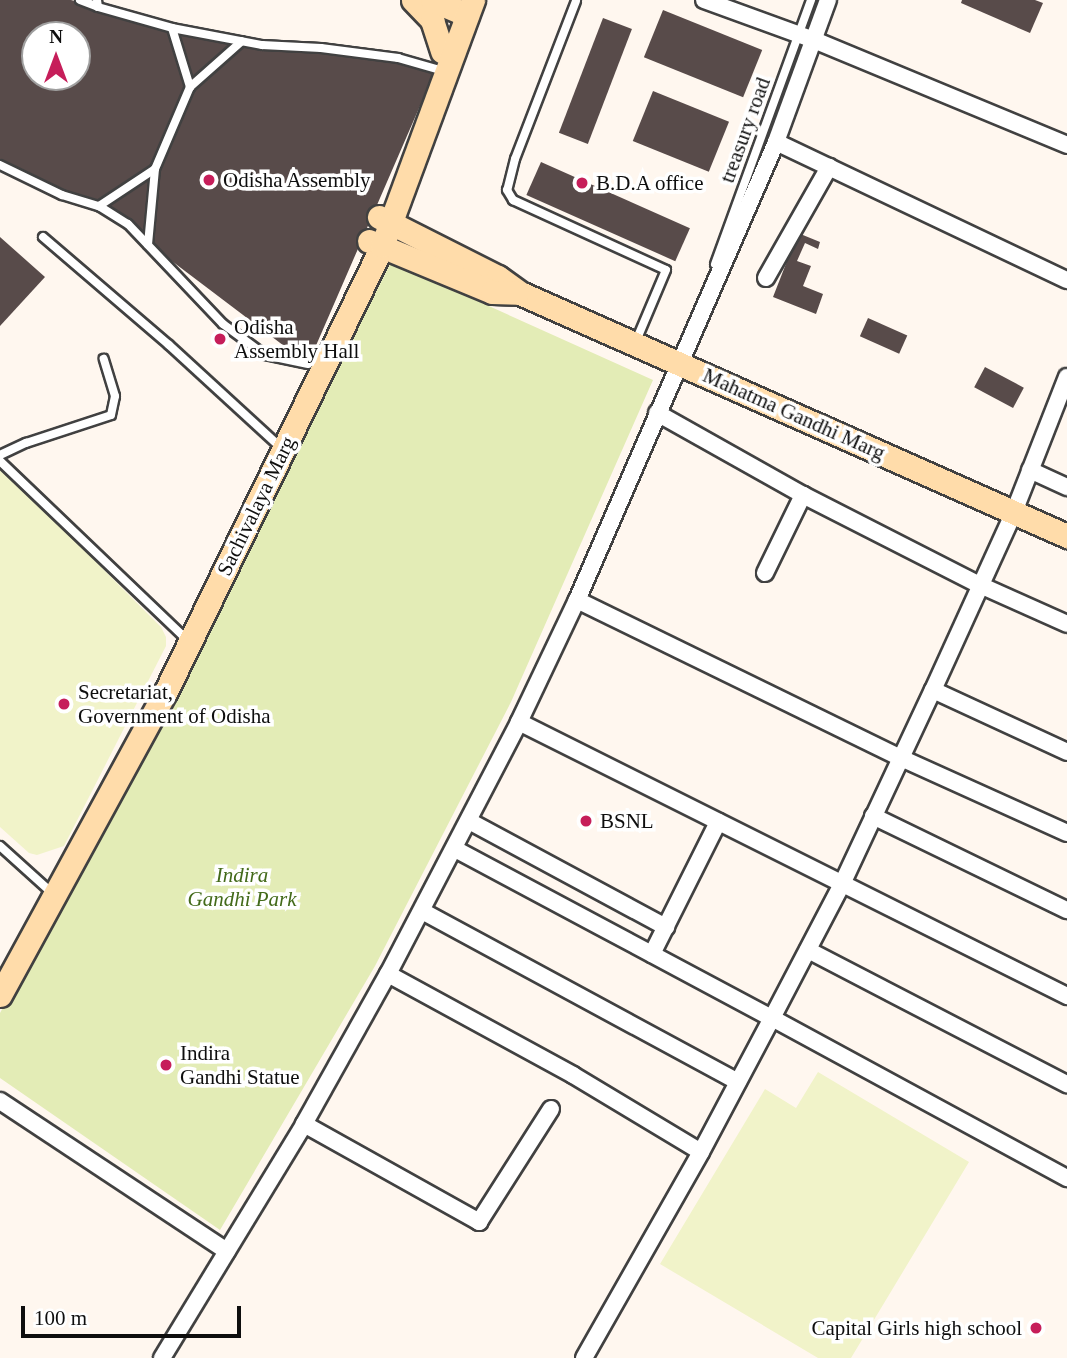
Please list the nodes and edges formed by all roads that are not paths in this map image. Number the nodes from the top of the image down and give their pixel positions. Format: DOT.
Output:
graph roads {
  1 [pos="80,0"];
  2 [pos="413,0"];
  3 [pos="432,0"];
  4 [pos="704,0"];
  5 [pos="811,0"];
  6 [pos="828,0"];
  7 [pos="576,1"];
  8 [pos="97,4"];
  9 [pos="465,6"];
  10 [pos="172,28"];
  11 [pos="799,34"];
  12 [pos="814,40"];
  13 [pos="242,41"];
  14 [pos="439,60"];
  15 [pos="190,87"];
  16 [pos="776,142"];
  17 [pos="1067,145"];
  18 [pos="0,165"];
  19 [pos="829,167"];
  20 [pos="155,169"];
  21 [pos="99,206"];
  22 [pos="386,220"];
  23 [pos="43,237"];
  24 [pos="375,243"];
  25 [pos="148,245"];
  26 [pos="766,278"];
  27 [pos="1067,280"];
  28 [pos="520,293"];
  29 [pos="635,344"];
  30 [pos="681,358"];
  31 [pos="104,359"];
  32 [pos="308,364"];
  33 [pos="1067,377"];
  34 [pos="657,413"];
  35 [pos="278,445"];
  36 [pos="0,455"];
  37 [pos="0,461"];
  38 [pos="1030,470"];
  39 [pos="1067,487"];
  40 [pos="803,495"];
  41 [pos="1014,512"];
  42 [pos="1067,536"];
  43 [pos="765,573"];
  44 [pos="981,585"];
  45 [pos="577,600"];
  46 [pos="1067,624"];
  47 [pos="182,635"];
  48 [pos="933,690"];
  49 [pos="519,722"];
  50 [pos="1067,752"];
  51 [pos="901,758"];
  52 [pos="873,816"];
  53 [pos="469,821"];
  54 [pos="718,822"];
  55 [pos="1067,833"];
  56 [pos="0,846"];
  57 [pos="456,849"];
  58 [pos="842,884"];
  59 [pos="51,892"];
  60 [pos="1067,910"];
  61 [pos="422,911"];
  62 [pos="666,927"];
  63 [pos="808,950"];
  64 [pos="652,954"];
  65 [pos="2,972"];
  66 [pos="388,974"];
  67 [pos="0,995"];
  68 [pos="1067,996"];
  69 [pos="772,1018"];
  70 [pos="738,1082"];
  71 [pos="1067,1084"];
  72 [pos="0,1101"];
  73 [pos="551,1109"];
  74 [pos="304,1124"];
  75 [pos="701,1152"];
  76 [pos="1067,1178"];
  77 [pos="227,1251"];
  78 [pos="162,1358"];
  79 [pos="584,1358"];
  1 -- 8 [label="lane"];
  2 -- 14 [label="street"];
  3 -- 9 [label="street"];
  4 -- 11 [label="street"];
  5 -- 11 [label="lane, treasury road"];
  6 -- 12 [label="street"];
  7 -- 29 [label="lane"];
  8 -- 10 [label="lane"];
  9 -- 14 [label="street, Sachivalaya Marg"];
  9 -- 22 [label="street, Sachivalaya Marg"];
  10 -- 13 [label="lane"];
  10 -- 15 [label="lane"];
  11 -- 12 [label="street"];
  11 -- 30 [label="lane, treasury road"];
  12 -- 16 [label="street"];
  12 -- 17 [label="street"];
  13 -- 14 [label="lane"];
  13 -- 15 [label="lane"];
  14 -- 22 [label="street, Sachivalaya Marg"];
  15 -- 20 [label="lane"];
  16 -- 19 [label="street"];
  16 -- 30 [label="street"];
  18 -- 21 [label="lane"];
  19 -- 26 [label="street"];
  19 -- 27 [label="street"];
  20 -- 21 [label="lane"];
  20 -- 25 [label="lane"];
  21 -- 25 [label="lane"];
  22 -- 24 [label="street, Sachivalaya Marg"];
  22 -- 28 [label="street, Mahatma Gandhi Marg"];
  23 -- 35 [label="lane"];
  24 -- 28 [label="street, Mahatma Gandhi Marg"];
  24 -- 32 [label="street, Sachivalaya Marg"];
  24 -- 67 [label="street, Sachivalaya Marg"];
  25 -- 32 [label="lane"];
  28 -- 29 [label="street, Mahatma Gandhi Marg"];
  29 -- 30 [label="street, Mahatma Gandhi Marg"];
  30 -- 34 [label="street"];
  30 -- 41 [label="street, Mahatma Gandhi Marg"];
  31 -- 36 [label="lane"];
  32 -- 35 [label="street, Sachivalaya Marg"];
  33 -- 38 [label="street"];
  34 -- 40 [label="street"];
  34 -- 45 [label="street"];
  35 -- 47 [label="street, Sachivalaya Marg"];
  37 -- 47 [label="lane"];
  38 -- 39 [label="street"];
  38 -- 41 [label="street"];
  40 -- 43 [label="street"];
  40 -- 44 [label="street"];
  41 -- 42 [label="street, Mahatma Gandhi Marg"];
  41 -- 44 [label="street"];
  44 -- 46 [label="street"];
  44 -- 48 [label="street"];
  45 -- 49 [label="street"];
  45 -- 51 [label="street"];
  47 -- 59 [label="street, Sachivalaya Marg"];
  48 -- 50 [label="street"];
  48 -- 51 [label="street"];
  49 -- 53 [label="street"];
  49 -- 54 [label="street"];
  51 -- 52 [label="street"];
  51 -- 55 [label="street"];
  52 -- 58 [label="street"];
  52 -- 60 [label="street"];
  53 -- 57 [label="street"];
  53 -- 62 [label="street"];
  54 -- 58 [label="street"];
  54 -- 62 [label="street"];
  56 -- 59 [label="lane"];
  57 -- 61 [label="street"];
  57 -- 64 [label="street"];
  58 -- 63 [label="street"];
  58 -- 68 [label="street"];
  59 -- 65 [label="street, Sachivalaya Marg"];
  61 -- 66 [label="street"];
  61 -- 70 [label="street"];
  62 -- 64 [label="street"];
  63 -- 69 [label="street"];
  63 -- 71 [label="street"];
  64 -- 69 [label="street"];
  66 -- 74 [label="street"];
  66 -- 75 [label="street"];
  69 -- 70 [label="street"];
  69 -- 76 [label="street"];
  70 -- 75 [label="street"];
  72 -- 77 [label="street"];
  73 -- 74 [label="street"];
  74 -- 77 [label="street"];
  75 -- 79 [label="street"];
  77 -- 78 [label="street"];
}
